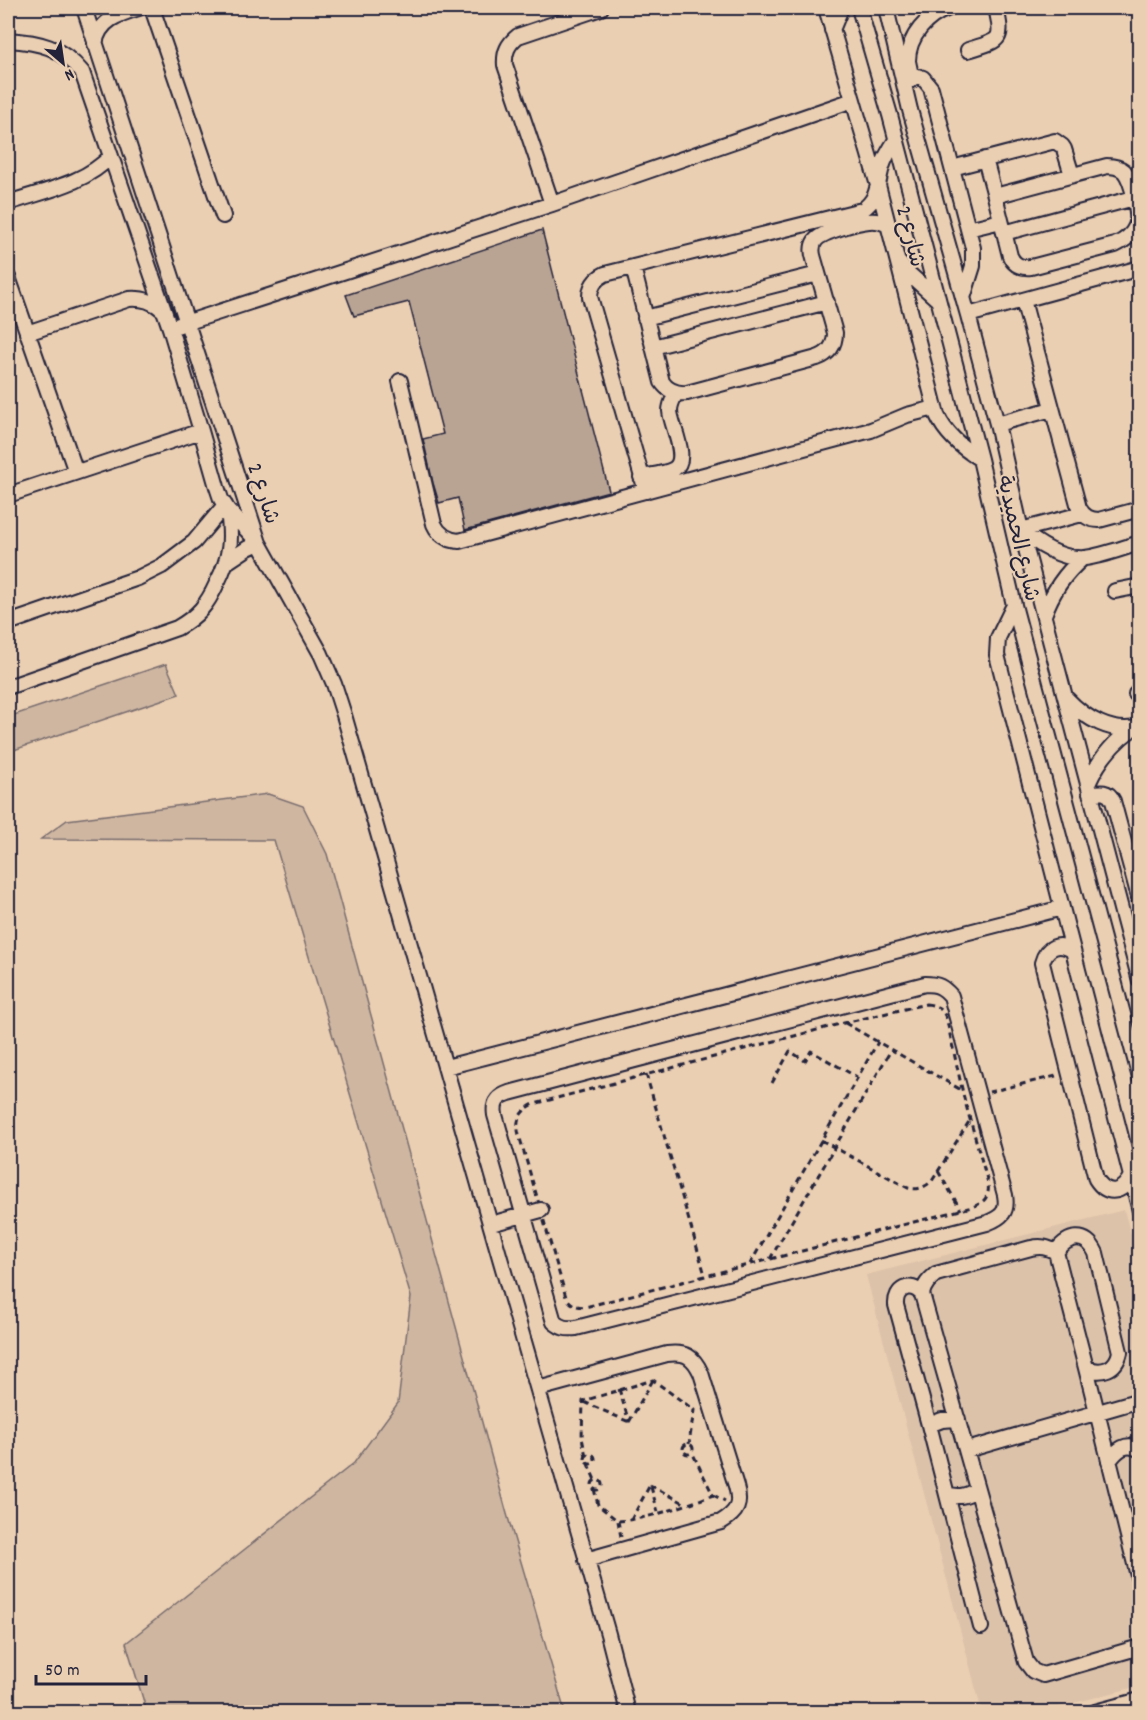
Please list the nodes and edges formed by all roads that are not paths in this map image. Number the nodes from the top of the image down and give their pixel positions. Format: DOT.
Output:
graph roads {
  1 [pos="84,8"];
  2 [pos="139,8"];
  3 [pos="152,8"];
  4 [pos="826,8"];
  5 [pos="841,8"];
  6 [pos="859,8"];
  7 [pos="886,8"];
  8 [pos="949,8"];
  9 [pos="996,8"];
  10 [pos="593,9"];
  11 [pos="832,30"];
  12 [pos="8,40"];
  13 [pos="95,44"];
  14 [pos="968,50"];
  15 [pos="911,74"];
  16 [pos="853,100"];
  17 [pos="910,110"];
  18 [pos="896,140"];
  19 [pos="111,156"];
  20 [pos="985,159"];
  21 [pos="952,168"];
  22 [pos="1072,175"];
  23 [pos="879,189"];
  24 [pos="994,196"];
  25 [pos="1134,198"];
  26 [pos="8,203"];
  27 [pos="552,204"];
  28 [pos="223,216"];
  29 [pos="888,225"];
  30 [pos="796,226"];
  31 [pos="1002,227"];
  32 [pos="968,229"];
  33 [pos="812,249"];
  34 [pos="896,259"];
  35 [pos="633,267"];
  36 [pos="1140,268"];
  37 [pos="818,274"];
  38 [pos="8,277"];
  39 [pos="963,298"];
  40 [pos="938,300"];
  41 [pos="1023,300"];
  42 [pos="826,302"];
  43 [pos="163,310"];
  44 [pos="968,315"];
  45 [pos="645,318"];
  46 [pos="187,323"];
  47 [pos="170,328"];
  48 [pos="27,333"];
  49 [pos="652,347"];
  50 [pos="400,381"];
  51 [pos="676,393"];
  52 [pos="935,408"];
  53 [pos="1052,409"];
  54 [pos="997,424"];
  55 [pos="201,431"];
  56 [pos="980,459"];
  57 [pos="76,472"];
  58 [pos="641,477"];
  59 [pos="646,491"];
  60 [pos="8,495"];
  61 [pos="227,508"];
  62 [pos="1140,509"];
  63 [pos="1082,514"];
  64 [pos="1021,530"];
  65 [pos="259,543"];
  66 [pos="1140,543"];
  67 [pos="1083,558"];
  68 [pos="227,562"];
  69 [pos="1140,586"];
  70 [pos="1114,591"];
  71 [pos="1014,605"];
  72 [pos="1044,615"];
  73 [pos="8,623"];
  74 [pos="8,687"];
  75 [pos="1066,697"];
  76 [pos="1136,728"];
  77 [pos="1089,789"];
  78 [pos="1140,901"];
  79 [pos="1062,908"];
  80 [pos="1073,951"];
  81 [pos="1137,965"];
  82 [pos="1140,981"];
  83 [pos="446,1067"];
  84 [pos="1140,1078"];
  85 [pos="1131,1176"];
  86 [pos="541,1210"];
  87 [pos="1140,1211"];
  88 [pos="524,1215"];
  89 [pos="491,1224"];
  90 [pos="1056,1252"];
  91 [pos="922,1294"];
  92 [pos="1086,1368"];
  93 [pos="538,1389"];
  94 [pos="1140,1400"];
  95 [pos="1097,1412"];
  96 [pos="958,1419"];
  97 [pos="929,1425"];
  98 [pos="967,1450"];
  99 [pos="1140,1450"];
  100 [pos="1109,1461"];
  101 [pos="977,1489"];
  102 [pos="947,1494"];
  103 [pos="586,1560"];
  104 [pos="1140,1584"];
  105 [pos="981,1627"];
  106 [pos="1140,1647"];
  107 [pos="1140,1700"];
  108 [pos="628,1713"];
  109 [pos="1095,1713"];
  1 -- 13 [label="street, شارع 2"];
  2 -- 13 [label="street"];
  3 -- 28 [label="street"];
  4 -- 11 [label="street, شارع 2"];
  5 -- 11 [label="street"];
  6 -- 18 [label="street, شارع الحميدية"];
  7 -- 17 [label="street, شارع الحميدية"];
  8 -- 15 [label="street"];
  9 -- 14 [label="street"];
  10 -- 27 [label="street"];
  11 -- 16 [label="street, شارع 2"];
  12 -- 19 [label="street, شارع 2"];
  13 -- 46 [label="street, شارع 2"];
  15 -- 17 [label="street"];
  15 -- 21 [label="street"];
  16 -- 23 [label="street, شارع 2"];
  16 -- 27 [label="street"];
  17 -- 39 [label="street, شارع الحميدية"];
  18 -- 23 [label="street"];
  18 -- 40 [label="street, شارع الحميدية"];
  19 -- 26 [label="street"];
  19 -- 43 [label="street, شارع 2"];
  20 -- 21 [label="street"];
  20 -- 22 [label="street"];
  20 -- 24 [label="street"];
  21 -- 32 [label="street"];
  22 -- 24 [label="street"];
  22 -- 25 [label="street"];
  23 -- 29 [label="street, شارع 2"];
  23 -- 30 [label="street"];
  24 -- 31 [label="street"];
  25 -- 31 [label="street"];
  25 -- 31 [label="street"];
  27 -- 46 [label="street"];
  29 -- 33 [label="street"];
  29 -- 34 [label="street, شارع 2"];
  30 -- 33 [label="street"];
  30 -- 35 [label="street"];
  31 -- 32 [label="street"];
  32 -- 39 [label="street"];
  33 -- 37 [label="street"];
  34 -- 40 [label="street"];
  34 -- 52 [label="street, شارع 2"];
  35 -- 45 [label="street"];
  35 -- 58 [label="street"];
  36 -- 41 [label="street"];
  37 -- 42 [label="street"];
  37 -- 45 [label="street"];
  38 -- 48 [label="street"];
  39 -- 44 [label="street, شارع الحميدية"];
  40 -- 56 [label="street, شارع الحميدية"];
  41 -- 44 [label="street"];
  41 -- 53 [label="street"];
  42 -- 49 [label="street"];
  42 -- 51 [label="street"];
  43 -- 47 [label="street, شارع 2"];
  43 -- 48 [label="street"];
  44 -- 54 [label="street, شارع الحميدية"];
  45 -- 49 [label="street"];
  46 -- 47 [label="street"];
  46 -- 65 [label="street, شارع 2"];
  47 -- 55 [label="street, شارع 2"];
  48 -- 57 [label="street"];
  49 -- 51 [label="street"];
  50 -- 59 [label="street"];
  51 -- 58 [label="street"];
  52 -- 56 [label="street, شارع 2"];
  52 -- 59 [label="street"];
  53 -- 54 [label="street"];
  53 -- 63 [label="street"];
  54 -- 64 [label="street, شارع الحميدية"];
  55 -- 57 [label="street"];
  55 -- 61 [label="street, شارع 2"];
  56 -- 71 [label="street, شارع الحميدية"];
  57 -- 60 [label="street"];
  58 -- 59 [label="street"];
  61 -- 65 [label="street, شارع 2"];
  61 -- 68 [label="street"];
  61 -- 73 [label="street"];
  62 -- 63 [label="street"];
  63 -- 64 [label="street"];
  64 -- 67 [label="street"];
  64 -- 72 [label="street, شارع الحميدية"];
  65 -- 68 [label="street"];
  65 -- 83 [label="street"];
  66 -- 67 [label="street"];
  67 -- 72 [label="street"];
  68 -- 74 [label="street"];
  69 -- 70 [label="street"];
  71 -- 79 [label="street"];
  71 -- 84 [label="street, شارع الحميدية"];
  72 -- 75 [label="street, شارع الحميدية"];
  75 -- 76 [label="street"];
  75 -- 77 [label="street, شارع الحميدية"];
  76 -- 77 [label="street"];
  77 -- 78 [label="street"];
  77 -- 81 [label="street, شارع الحميدية"];
  79 -- 80 [label="street"];
  79 -- 83 [label="street"];
  80 -- 85 [label="street"];
  80 -- 85 [label="street"];
  81 -- 82 [label="street, شارع الحميدية"];
  83 -- 89 [label="street"];
  85 -- 87 [label="street"];
  86 -- 88 [label="street"];
  88 -- 88 [label="street"];
  88 -- 89 [label="street"];
  89 -- 93 [label="street"];
  90 -- 91 [label="street"];
  90 -- 92 [label="street"];
  90 -- 92 [label="street"];
  91 -- 96 [label="street"];
  91 -- 97 [label="street"];
  92 -- 95 [label="street"];
  93 -- 103 [label="street"];
  93 -- 103 [label="street"];
  94 -- 95 [label="street"];
  95 -- 98 [label="street"];
  95 -- 100 [label="street"];
  96 -- 97 [label="street"];
  96 -- 98 [label="street"];
  97 -- 102 [label="street"];
  98 -- 101 [label="street"];
  99 -- 100 [label="street"];
  100 -- 104 [label="street"];
  101 -- 102 [label="street"];
  101 -- 106 [label="street"];
  102 -- 105 [label="street"];
  103 -- 108 [label="street"];
  107 -- 109 [label="street"];
}
